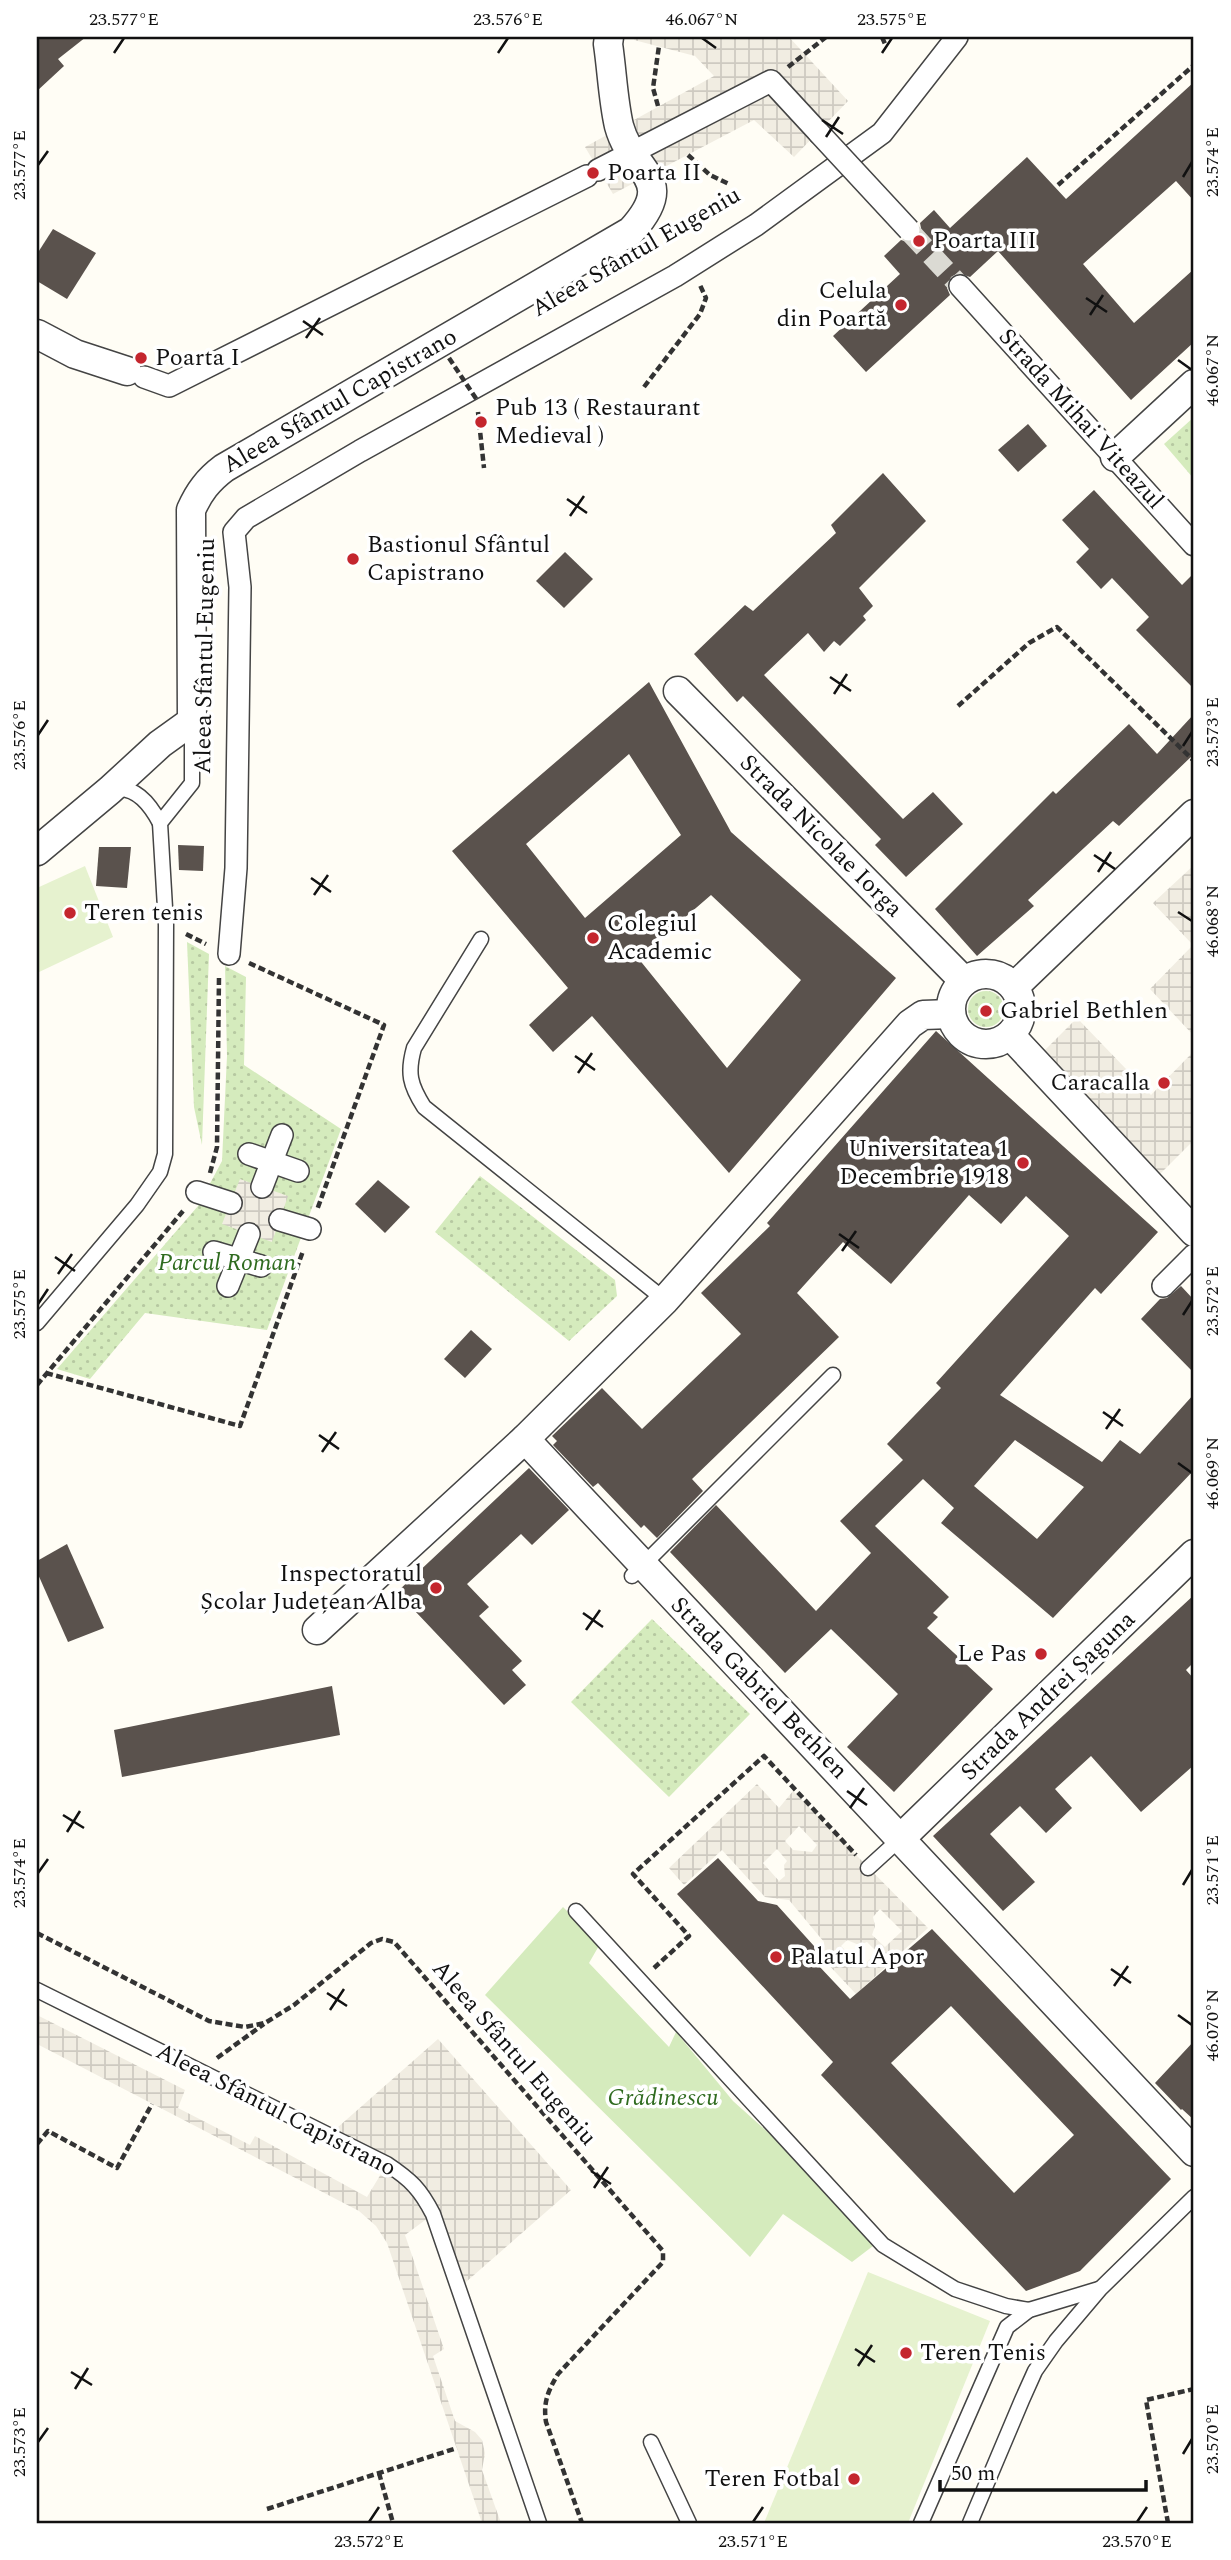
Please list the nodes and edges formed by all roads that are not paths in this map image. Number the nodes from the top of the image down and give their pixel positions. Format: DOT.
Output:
graph roads {
  1 [pos="609,37"];
  2 [pos="957,37"];
  3 [pos="632,152"];
  4 [pos="910,231"];
  5 [pos="964,290"];
  6 [pos="37,334"];
  7 [pos="135,374"];
  8 [pos="1194,384"];
  9 [pos="1115,457"];
  10 [pos="1194,545"];
  11 [pos="678,691"];
  12 [pos="192,721"];
  13 [pos="110,790"];
  14 [pos="1194,814"];
  15 [pos="160,823"];
  16 [pos="37,851"];
  17 [pos="481,939"];
  18 [pos="224,958"];
  19 [pos="964,981"];
  20 [pos="1014,987"];
  21 [pos="951,1014"];
  22 [pos="1010,1035"];
  23 [pos="282,1135"];
  24 [pos="248,1154"];
  25 [pos="272,1162"];
  26 [pos="299,1171"];
  27 [pos="262,1187"];
  28 [pos="197,1192"];
  29 [pos="231,1203"];
  30 [pos="280,1220"];
  31 [pos="310,1229"];
  32 [pos="1194,1233"];
  33 [pos="249,1234"];
  34 [pos="214,1252"];
  35 [pos="1194,1255"];
  36 [pos="239,1259"];
  37 [pos="261,1266"];
  38 [pos="228,1286"];
  39 [pos="1163,1286"];
  40 [pos="665,1300"];
  41 [pos="37,1324"];
  42 [pos="833,1375"];
  43 [pos="525,1439"];
  44 [pos="1194,1554"];
  45 [pos="637,1571"];
  46 [pos="317,1630"];
  47 [pos="902,1837"];
  48 [pos="868,1868"];
  49 [pos="576,1911"];
  50 [pos="37,1990"];
  51 [pos="1194,2152"];
  52 [pos="1194,2197"];
  53 [pos="1100,2289"];
  54 [pos="1028,2310"];
  55 [pos="651,2442"];
  56 [pos="539,2523"];
  57 [pos="689,2523"];
  58 [pos="921,2523"];
  59 [pos="970,2523"];
  1 -- 3 [label="street, Aleea Sfântul Capistrano"];
  2 -- 18 [label="street"];
  3 -- 4 [label="street, bridge"];
  3 -- 7 [label="street"];
  3 -- 12 [label="street, Aleea Sfântul Capistrano"];
  5 -- 9 [label="street, Strada Mihai Viteazul"];
  6 -- 7 [label="street"];
  8 -- 9 [label="street"];
  9 -- 10 [label="street, Strada Mihai Viteazul"];
  11 -- 19 [label="street, Strada Nicolae Iorga"];
  12 -- 13 [label="street"];
  12 -- 15 [label="lane, Aleea Sfântul Capistrano"];
  13 -- 15 [label="lane"];
  13 -- 16 [label="street"];
  14 -- 20 [label="street"];
  15 -- 41 [label="lane"];
  17 -- 40 [label="lane"];
  19 -- 20 [label="street"];
  19 -- 21 [label="street"];
  20 -- 22 [label="street"];
  21 -- 22 [label="street"];
  21 -- 40 [label="street"];
  22 -- 32 [label="street"];
  23 -- 25 [label="street"];
  24 -- 25 [label="street"];
  25 -- 26 [label="street"];
  25 -- 27 [label="street"];
  28 -- 29 [label="street"];
  30 -- 31 [label="street"];
  33 -- 36 [label="street"];
  34 -- 36 [label="street"];
  35 -- 39 [label="street"];
  36 -- 37 [label="street"];
  36 -- 38 [label="street"];
  40 -- 43 [label="street"];
  42 -- 45 [label="lane"];
  43 -- 45 [label="street, Strada Gabriel Bethlen"];
  43 -- 46 [label="street"];
  44 -- 47 [label="street, Strada Andrei Șaguna"];
  45 -- 47 [label="street, Strada Gabriel Bethlen"];
  47 -- 48 [label="lane"];
  47 -- 51 [label="street, Strada Gabriel Bethlen"];
  49 -- 54 [label="lane"];
  50 -- 56 [label="lane, Aleea Sfântul Capistrano"];
  52 -- 53 [label="lane"];
  53 -- 54 [label="lane"];
  53 -- 59 [label="lane"];
  54 -- 58 [label="lane"];
  55 -- 57 [label="lane"];
}
